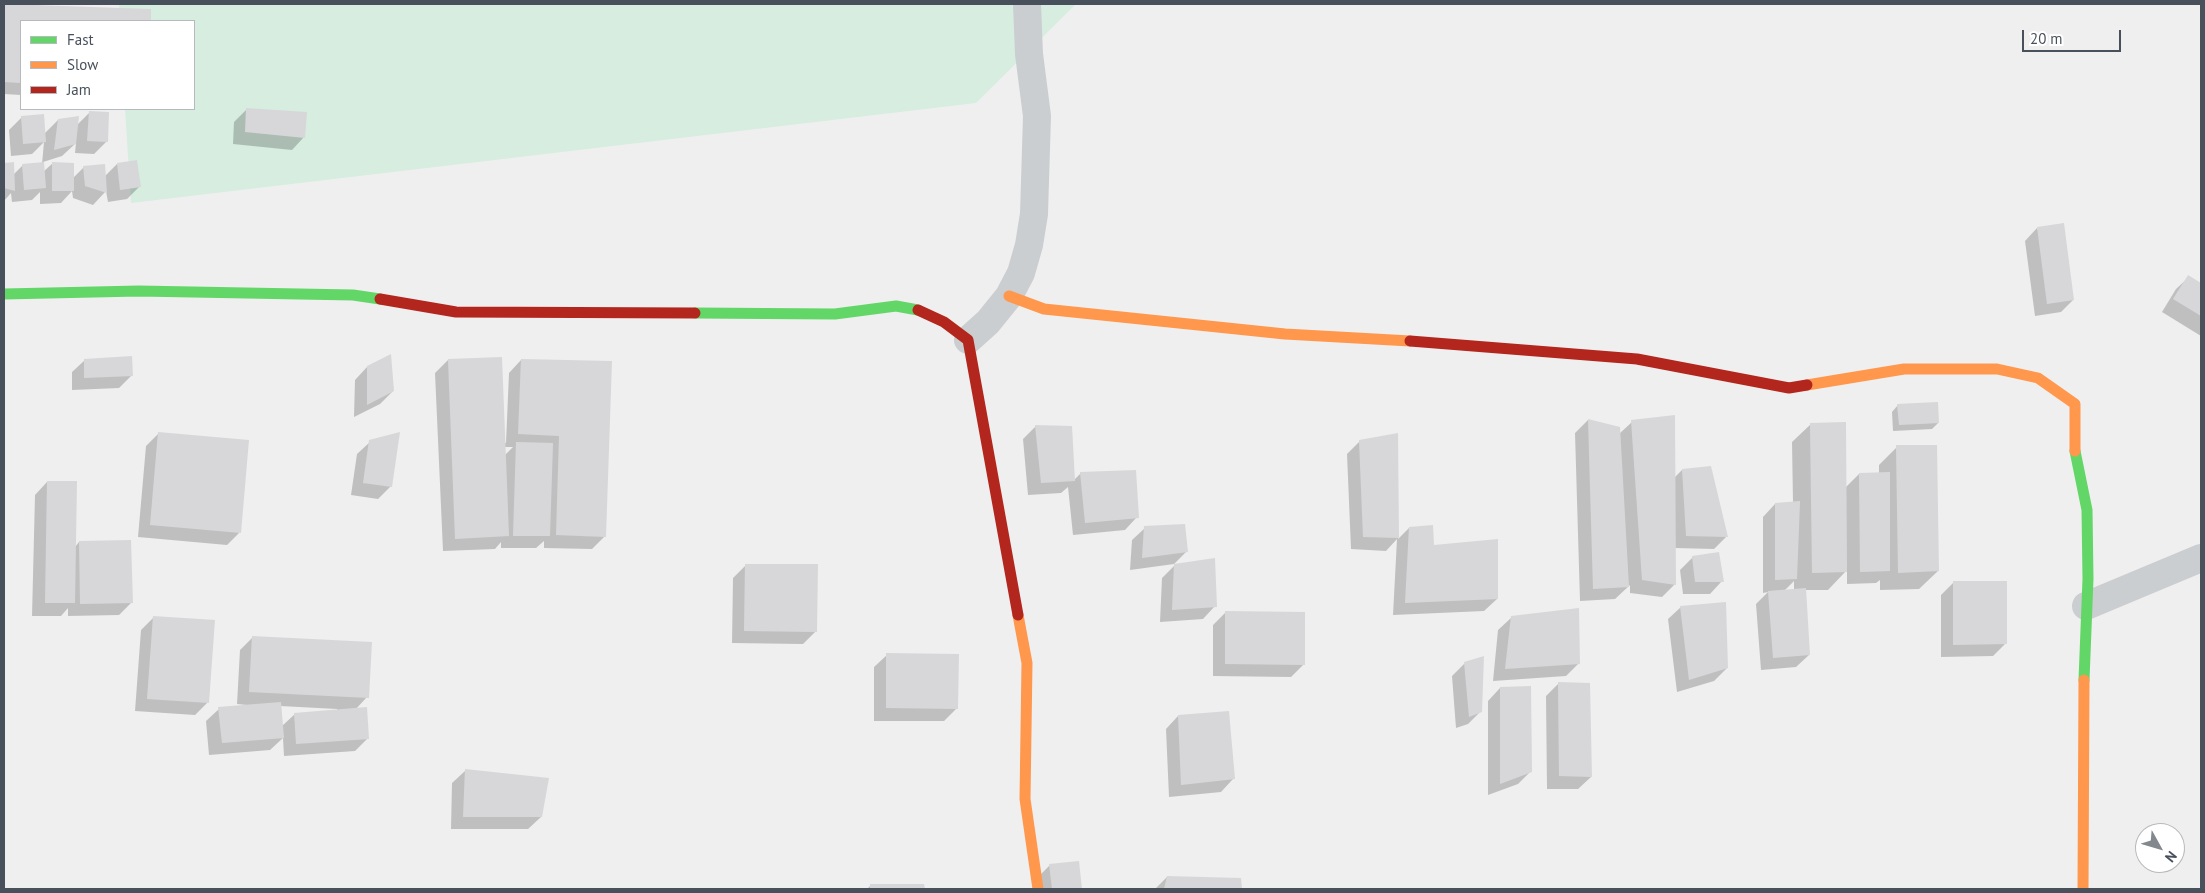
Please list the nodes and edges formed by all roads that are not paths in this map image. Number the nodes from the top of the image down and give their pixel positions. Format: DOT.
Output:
graph roads {
  1 [pos="1027,4"];
  2 [pos="4,294"];
  3 [pos="1009,296"];
  4 [pos="968,340"];
  5 [pos="2201,558"];
  6 [pos="2086,606"];
  7 [pos="1038,889"];
  8 [pos="2083,889"];
  1 -- 3 [label="street"];
  2 -- 4 [label="street"];
  3 -- 4 [label="street"];
  3 -- 6 [label="street"];
  4 -- 7 [label="street"];
  5 -- 6 [label="street"];
  6 -- 8 [label="street"];
}
